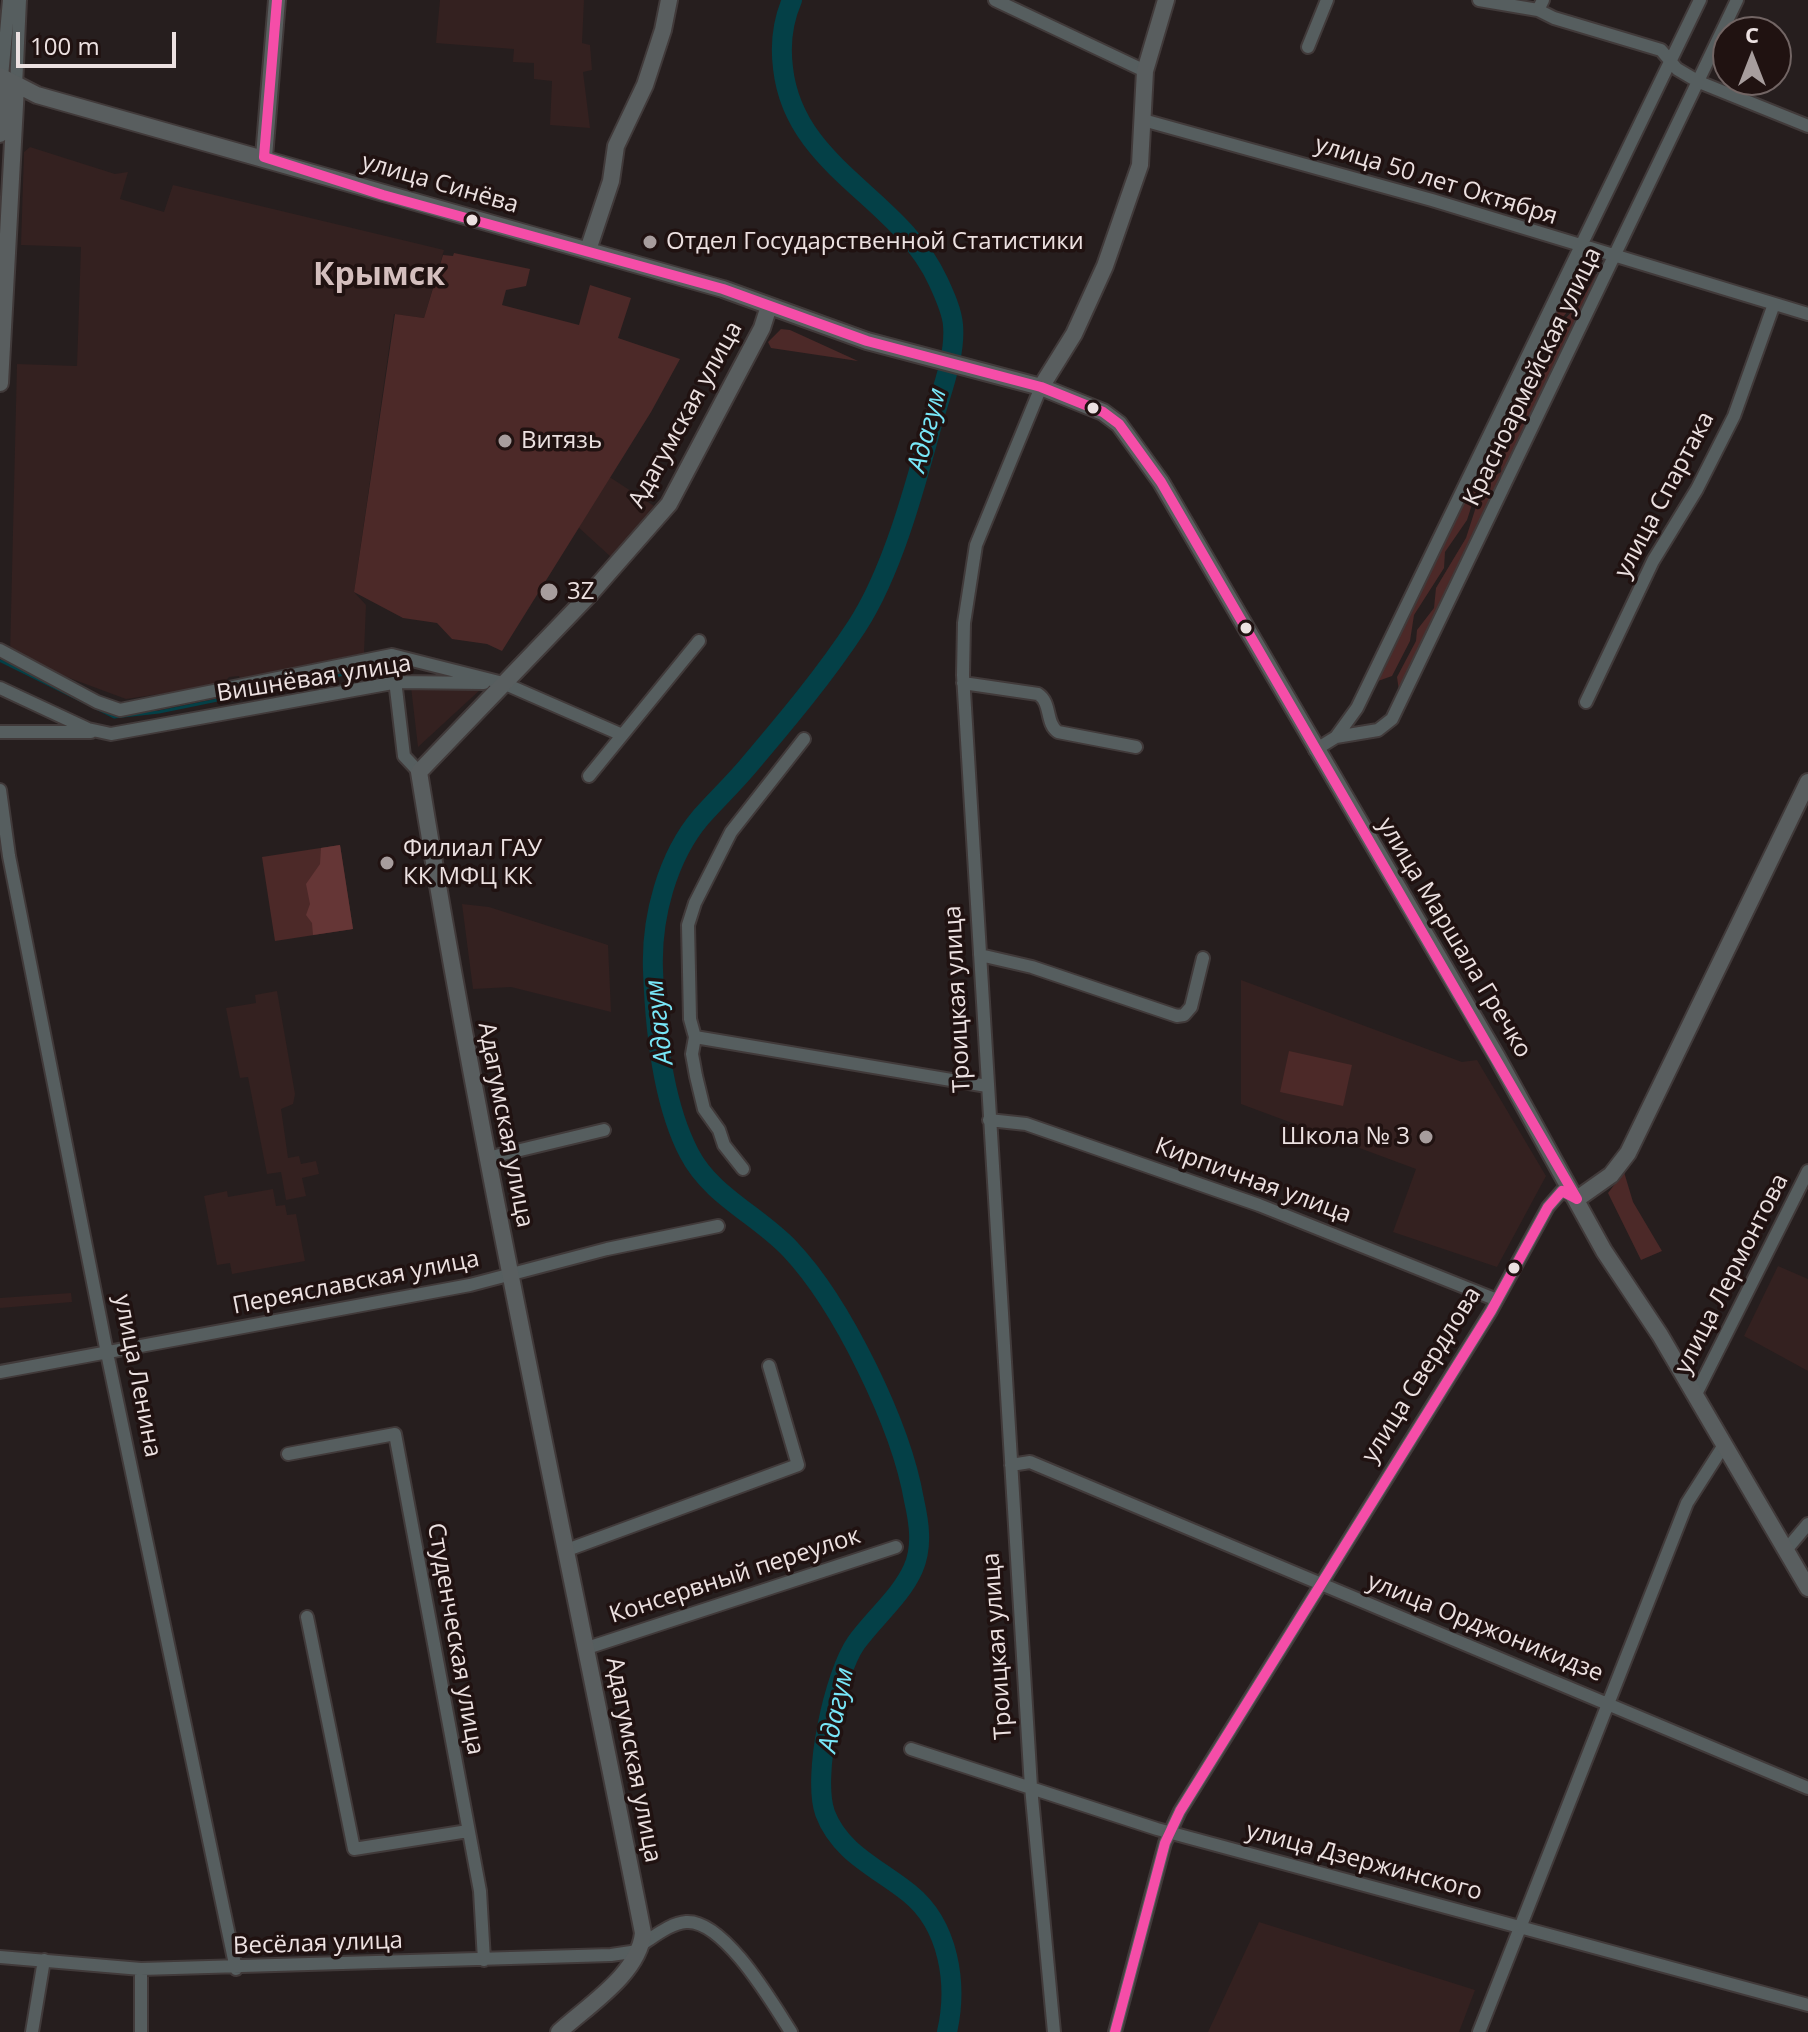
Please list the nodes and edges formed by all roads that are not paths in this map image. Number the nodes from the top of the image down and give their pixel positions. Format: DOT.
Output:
graph roads {
  1 [pos="9,0"];
  2 [pos="20,0"];
  3 [pos="277,0"];
  4 [pos="669,0"];
  5 [pos="995,0"];
  6 [pos="1166,0"];
  7 [pos="1327,0"];
  8 [pos="1479,0"];
  9 [pos="1700,0"];
  10 [pos="1737,0"];
  11 [pos="1541,5"];
  12 [pos="1308,47"];
  13 [pos="1671,61"];
  14 [pos="1145,71"];
  15 [pos="6,80"];
  16 [pos="1699,82"];
  17 [pos="1143,120"];
  18 [pos="1808,126"];
  19 [pos="0,134"];
  20 [pos="264,157"];
  21 [pos="1581,246"];
  22 [pos="588,250"];
  23 [pos="1617,254"];
  24 [pos="2,298"];
  25 [pos="1774,304"];
  26 [pos="769,306"];
  27 [pos="1808,314"];
  28 [pos="1003,380"];
  29 [pos="0,383"];
  30 [pos="1041,387"];
  31 [pos="699,641"];
  32 [pos="0,650"];
  33 [pos="392,655"];
  34 [pos="398,682"];
  35 [pos="503,683"];
  36 [pos="963,683"];
  37 [pos="0,688"];
  38 [pos="1586,702"];
  39 [pos="0,732"];
  40 [pos="98,732"];
  41 [pos="620,734"];
  42 [pos="1336,737"];
  43 [pos="804,739"];
  44 [pos="1136,747"];
  45 [pos="1315,750"];
  46 [pos="419,772"];
  47 [pos="589,776"];
  48 [pos="1808,782"];
  49 [pos="0,790"];
  50 [pos="980,955"];
  51 [pos="1203,958"];
  52 [pos="695,1037"];
  53 [pos="987,1086"];
  54 [pos="989,1120"];
  55 [pos="604,1130"];
  56 [pos="487,1158"];
  57 [pos="743,1169"];
  58 [pos="1808,1171"];
  59 [pos="1577,1199"];
  60 [pos="718,1226"];
  61 [pos="509,1276"];
  62 [pos="1497,1300"];
  63 [pos="107,1353"];
  64 [pos="769,1366"];
  65 [pos="0,1372"];
  66 [pos="1695,1396"];
  67 [pos="1724,1445"];
  68 [pos="288,1454"];
  69 [pos="1011,1465"];
  70 [pos="1807,1529"];
  71 [pos="896,1547"];
  72 [pos="567,1550"];
  73 [pos="1786,1550"];
  74 [pos="1319,1584"];
  75 [pos="1808,1588"];
  76 [pos="307,1617"];
  77 [pos="587,1648"];
  78 [pos="1608,1703"];
  79 [pos="911,1749"];
  80 [pos="1031,1787"];
  81 [pos="1808,1788"];
  82 [pos="468,1831"];
  83 [pos="1170,1831"];
  84 [pos="1520,1927"];
  85 [pos="640,1947"];
  86 [pos="0,1957"];
  87 [pos="44,1960"];
  88 [pos="484,1960"];
  89 [pos="141,1969"];
  90 [pos="236,1969"];
  91 [pos="1808,2005"];
  92 [pos="32,2032"];
  93 [pos="141,2032"];
  94 [pos="559,2032"];
  95 [pos="791,2032"];
  96 [pos="1054,2032"];
  97 [pos="1115,2032"];
  98 [pos="1479,2032"];
  1 -- 15 [label="street"];
  2 -- 15 [label="street"];
  3 -- 20 [label="main road"];
  4 -- 22 [label="main road"];
  5 -- 14 [label="street"];
  6 -- 14 [label="main road, Троицкая улица"];
  7 -- 12 [label="street"];
  8 -- 11 [label="street"];
  9 -- 13 [label="street, Красноармейская улица"];
  10 -- 16 [label="street, Красноармейская улица"];
  11 -- 13 [label="street"];
  13 -- 16 [label="street"];
  13 -- 21 [label="street, Красноармейская улица"];
  14 -- 17 [label="main road, Троицкая улица"];
  15 -- 19 [label="main road"];
  15 -- 20 [label="main road, улица Синёва"];
  15 -- 24 [label="main road"];
  16 -- 18 [label="street"];
  16 -- 23 [label="street, Красноармейская улица"];
  17 -- 21 [label="street, улица 50 лет Октября"];
  17 -- 30 [label="main road, Троицкая улица"];
  20 -- 22 [label="main road, улица Синёва"];
  21 -- 23 [label="street, улица 50 лет Октября"];
  21 -- 42 [label="street, Красноармейская улица"];
  22 -- 26 [label="main road, улица Синёва"];
  23 -- 25 [label="street, улица 50 лет Октября"];
  23 -- 42 [label="street, Красноармейская улица"];
  24 -- 29 [label="main road"];
  25 -- 27 [label="street, улица 50 лет Октября"];
  25 -- 38 [label="street, улица Спартака"];
  26 -- 28 [label="main road, улица Синёва"];
  26 -- 35 [label="main road, Адагумская улица"];
  28 -- 30 [label="main road, улица Маршала Гречко"];
  30 -- 36 [label="street, Троицкая улица"];
  30 -- 45 [label="main road, улица Маршала Гречко"];
  31 -- 41 [label="street"];
  32 -- 33 [label="street, Вишнёвая улица"];
  33 -- 34 [label="street"];
  33 -- 35 [label="street, Вишнёвая улица"];
  34 -- 35 [label="street, Вишнёвая улица"];
  34 -- 40 [label="street, Вишнёвая улица"];
  34 -- 46 [label="street"];
  35 -- 41 [label="street"];
  35 -- 46 [label="main road, Адагумская улица"];
  36 -- 44 [label="street"];
  36 -- 50 [label="street, Троицкая улица"];
  37 -- 40 [label="street, Вишнёвая улица"];
  39 -- 40 [label="street"];
  41 -- 47 [label="street"];
  42 -- 45 [label="street, Красноармейская улица"];
  43 -- 52 [label="street"];
  45 -- 59 [label="main road, улица Маршала Гречко"];
  46 -- 56 [label="main road, Адагумская улица"];
  48 -- 59 [label="main road, улица Свердлова"];
  49 -- 63 [label="street, улица Ленина"];
  50 -- 51 [label="street"];
  50 -- 53 [label="street, Троицкая улица"];
  52 -- 53 [label="street"];
  52 -- 57 [label="street"];
  53 -- 54 [label="street, Троицкая улица"];
  54 -- 62 [label="street, Кирпичная улица"];
  54 -- 69 [label="street, Троицкая улица"];
  55 -- 56 [label="street"];
  56 -- 61 [label="main road, Адагумская улица"];
  58 -- 66 [label="street, улица Лермонтова"];
  59 -- 62 [label="street, улица Свердлова"];
  59 -- 66 [label="main road, улица Маршала Гречко"];
  60 -- 61 [label="street, Переяславская улица"];
  61 -- 63 [label="street, Переяславская улица"];
  61 -- 72 [label="main road, Адагумская улица"];
  62 -- 74 [label="street, улица Свердлова"];
  63 -- 65 [label="street, Переяславская улица"];
  63 -- 90 [label="street, улица Ленина"];
  64 -- 72 [label="street"];
  66 -- 67 [label="main road, улица Маршала Гречко"];
  67 -- 73 [label="main road, улица Маршала Гречко"];
  67 -- 78 [label="street"];
  68 -- 82 [label="street, Студенческая улица"];
  69 -- 74 [label="street, улица Орджоникидзе"];
  69 -- 80 [label="street, Троицкая улица"];
  70 -- 73 [label="street"];
  71 -- 77 [label="street, Консервный переулок"];
  72 -- 77 [label="main road, Адагумская улица"];
  73 -- 75 [label="main road, улица Маршала Гречко"];
  74 -- 78 [label="street, улица Орджоникидзе"];
  74 -- 83 [label="street, улица Свердлова"];
  76 -- 82 [label="street"];
  77 -- 85 [label="main road, Адагумская улица"];
  78 -- 81 [label="street, улица Орджоникидзе"];
  78 -- 84 [label="street"];
  79 -- 80 [label="street, улица Дзержинского"];
  80 -- 83 [label="street, улица Дзержинского"];
  80 -- 96 [label="street, Троицкая улица"];
  82 -- 88 [label="street, Студенческая улица"];
  83 -- 84 [label="street, улица Дзержинского"];
  83 -- 97 [label="street, улица Свердлова"];
  84 -- 91 [label="street, улица Дзержинского"];
  84 -- 98 [label="street"];
  85 -- 88 [label="street, Весёлая улица"];
  85 -- 94 [label="main road"];
  85 -- 95 [label="street, Весёлая улица"];
  86 -- 87 [label="street, Весёлая улица"];
  87 -- 89 [label="street, Весёлая улица"];
  87 -- 92 [label="street"];
  88 -- 90 [label="street, Весёлая улица"];
  89 -- 90 [label="street, Весёлая улица"];
  89 -- 93 [label="street"];
}
